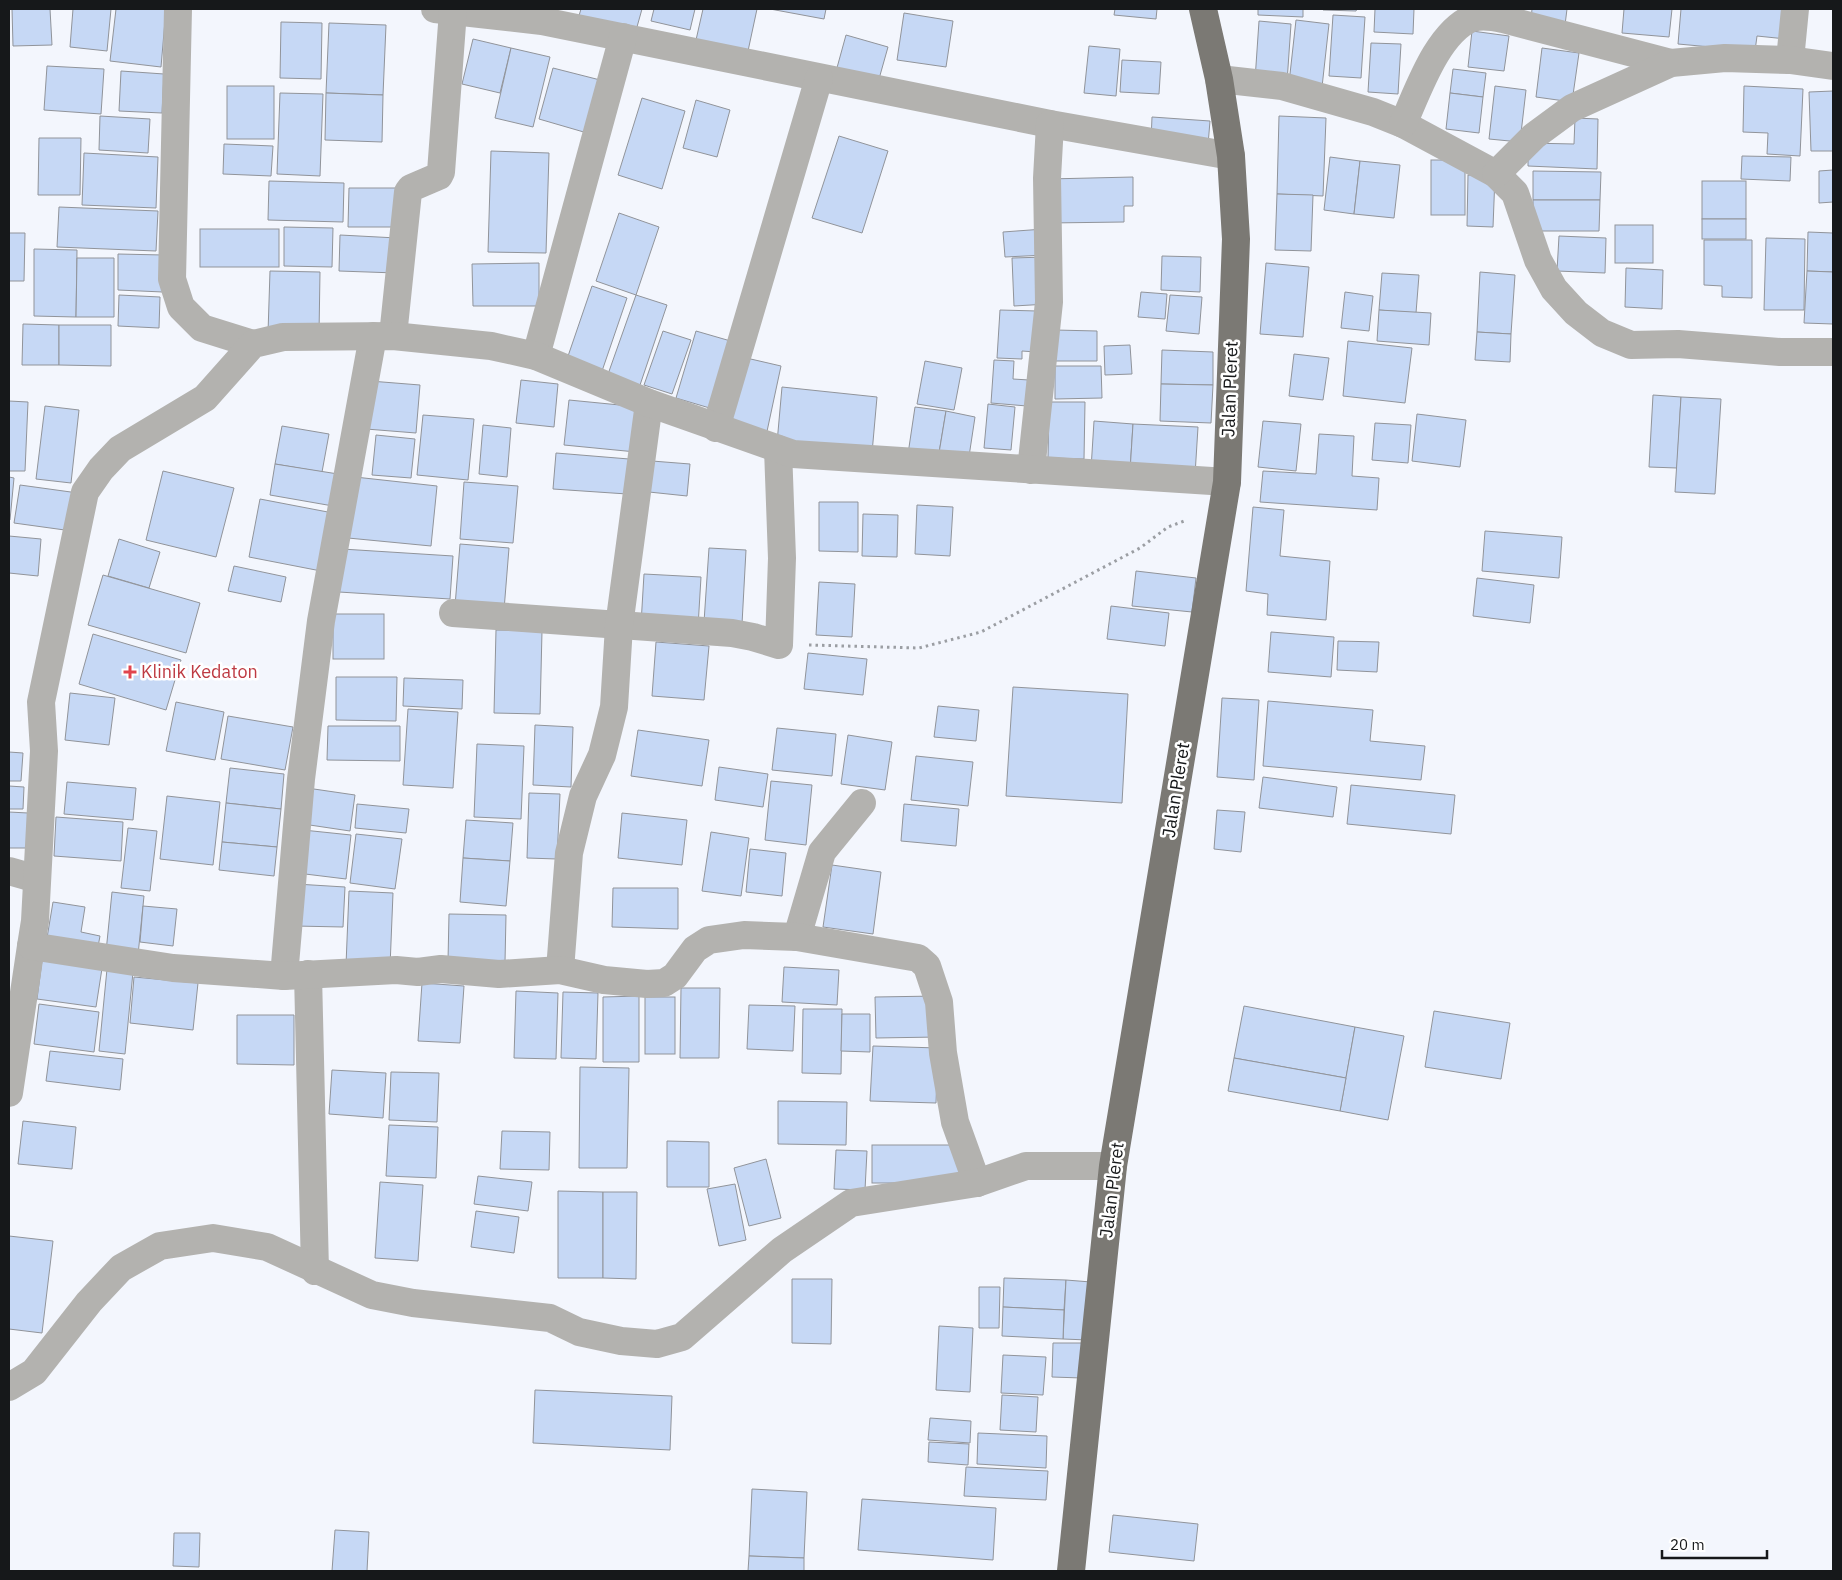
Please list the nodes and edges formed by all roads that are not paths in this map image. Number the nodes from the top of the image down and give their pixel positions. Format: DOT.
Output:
graph roads {
  1 [pos="178,9"];
  2 [pos="1203,9"];
  3 [pos="1795,9"];
  4 [pos="444,10"];
  5 [pos="544,15"];
  6 [pos="623,37"];
  7 [pos="1790,60"];
  8 [pos="1671,63"];
  9 [pos="1833,66"];
  10 [pos="819,78"];
  11 [pos="1219,79"];
  12 [pos="1050,124"];
  13 [pos="1403,124"];
  14 [pos="1231,156"];
  15 [pos="1496,174"];
  16 [pos="383,336"];
  17 [pos="253,344"];
  18 [pos="1833,352"];
  19 [pos="536,356"];
  20 [pos="649,403"];
  21 [pos="716,428"];
  22 [pos="778,449"];
  23 [pos="1030,470"];
  24 [pos="1225,494"];
  25 [pos="454,613"];
  26 [pos="619,626"];
  27 [pos="862,804"];
  28 [pos="9,870"];
  29 [pos="37,878"];
  30 [pos="797,937"];
  31 [pos="31,946"];
  32 [pos="560,970"];
  33 [pos="296,975"];
  34 [pos="9,1093"];
  35 [pos="1113,1166"];
  36 [pos="977,1183"];
  37 [pos="315,1270"];
  38 [pos="9,1387"];
  39 [pos="1071,1571"];
  1 -- 17 [label="street"];
  2 -- 11 [label="main road, Jalan Pleret"];
  3 -- 7 [label="street"];
  4 -- 5 [label="street"];
  4 -- 16 [label="street"];
  5 -- 6 [label="street"];
  6 -- 10 [label="street"];
  6 -- 19 [label="street"];
  7 -- 8 [label="street"];
  7 -- 9 [label="street"];
  8 -- 13 [label="street"];
  8 -- 15 [label="street"];
  10 -- 12 [label="street"];
  10 -- 21 [label="street"];
  11 -- 13 [label="street"];
  11 -- 14 [label="main road, Jalan Pleret"];
  12 -- 14 [label="street"];
  12 -- 23 [label="street"];
  13 -- 15 [label="street"];
  14 -- 24 [label="main road, Jalan Pleret"];
  15 -- 18 [label="street"];
  16 -- 17 [label="street"];
  16 -- 19 [label="street"];
  16 -- 33 [label="street"];
  17 -- 29 [label="street"];
  19 -- 20 [label="street"];
  20 -- 21 [label="street"];
  20 -- 26 [label="street"];
  21 -- 22 [label="street"];
  22 -- 23 [label="street"];
  22 -- 26 [label="street"];
  23 -- 24 [label="street"];
  24 -- 35 [label="main road, Jalan Pleret"];
  25 -- 26 [label="street"];
  26 -- 32 [label="street"];
  27 -- 30 [label="street"];
  28 -- 29 [label="street"];
  29 -- 31 [label="street"];
  30 -- 32 [label="street"];
  30 -- 36 [label="street"];
  31 -- 33 [label="street"];
  31 -- 34 [label="street"];
  32 -- 33 [label="street"];
  33 -- 37 [label="street"];
  35 -- 36 [label="street"];
  35 -- 39 [label="main road, Jalan Pleret"];
  36 -- 37 [label="street"];
  37 -- 38 [label="street"];
}
